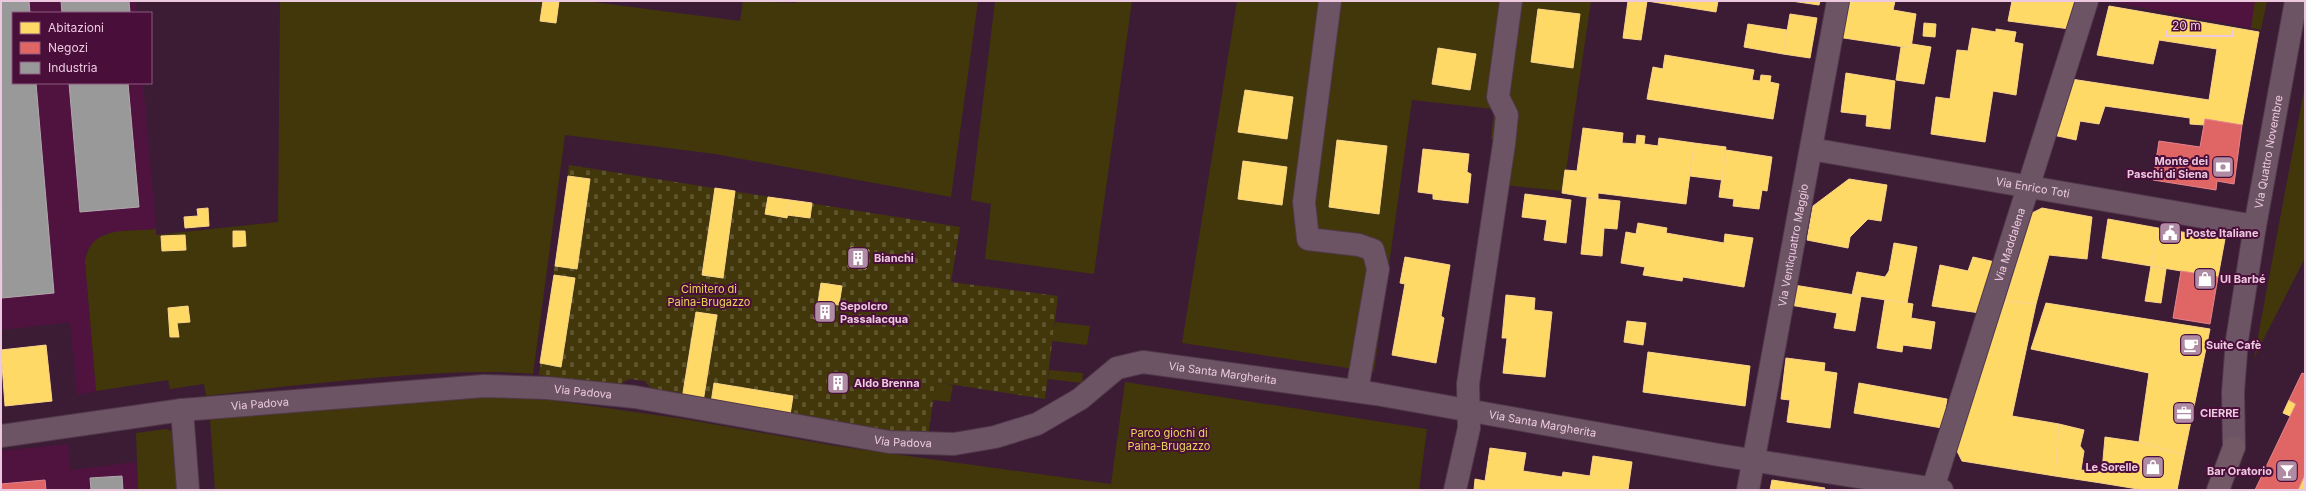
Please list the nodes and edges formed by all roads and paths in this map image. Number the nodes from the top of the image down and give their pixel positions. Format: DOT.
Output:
graph roads {
  1 [pos="1330,1"];
  2 [pos="1511,1"];
  3 [pos="1838,1"];
  4 [pos="2087,1"];
  5 [pos="2296,1"];
  6 [pos="1811,149"];
  7 [pos="2029,187"];
  8 [pos="2255,226"];
  9 [pos="1143,362"];
  10 [pos="1357,391"];
  11 [pos="182,410"];
  12 [pos="1468,412"];
  13 [pos="1,436"];
  14 [pos="2234,447"];
  15 [pos="1753,460"];
  16 [pos="1938,489"];
  17 [pos="188,490"];
  18 [pos="1455,490"];
  19 [pos="1748,490"];
  20 [pos="2218,490"];
  1 -- 10 [label="street"];
  2 -- 12 [label="street"];
  3 -- 6 [label="street, Via Ventiquattro Maggio"];
  4 -- 7 [label="street, Via Maddalena"];
  5 -- 8 [label="street, Via Quattro Novembre"];
  6 -- 7 [label="street, Via Enrico Toti"];
  6 -- 15 [label="street, Via Ventiquattro Maggio"];
  7 -- 8 [label="street, Via Enrico Toti"];
  7 -- 16 [label="street, Via Maddalena"];
  8 -- 14 [label="street, Via Quattro Novembre"];
  9 -- 10 [label="street, Via Santa Margherita"];
  9 -- 11 [label="street, Via Padova"];
  10 -- 12 [label="street, Via Santa Margherita"];
  11 -- 13 [label="street, Via Padova"];
  11 -- 17 [label="street"];
  12 -- 15 [label="street, Via Santa Margherita"];
  12 -- 18 [label="street"];
  14 -- 20 [label="main road"];
  15 -- 16 [label="street, Via Santa Margherita"];
  15 -- 19 [label="street, Via Ventiquattro Maggio"];
}
